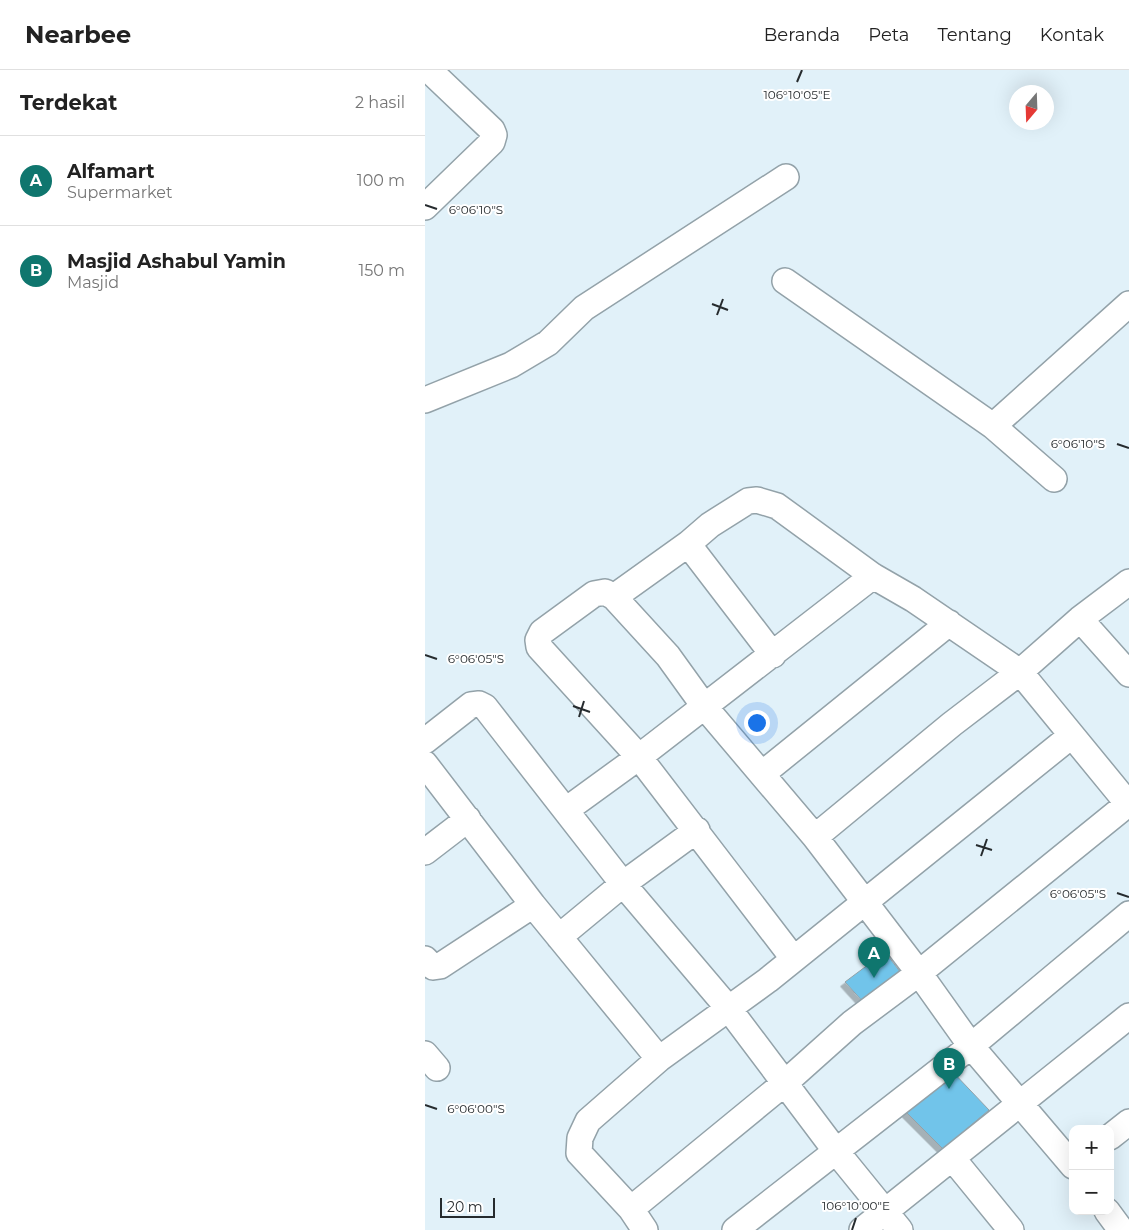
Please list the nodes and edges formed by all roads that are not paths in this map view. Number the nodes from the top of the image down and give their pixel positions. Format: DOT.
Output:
graph roads {
  1 [pos="429,70"];
  2 [pos="786,177"];
  3 [pos="425,207"];
  4 [pos="785,282"];
  5 [pos="1129,304"];
  6 [pos="425,400"];
  7 [pos="993,426"];
  8 [pos="1054,479"];
  9 [pos="688,544"];
  10 [pos="873,576"];
  11 [pos="1129,582"];
  12 [pos="614,597"];
  13 [pos="1080,618"];
  14 [pos="949,623"];
  15 [pos="773,655"];
  16 [pos="1020,672"];
  17 [pos="1129,674"];
  18 [pos="704,706"];
  19 [pos="1071,736"];
  20 [pos="425,741"];
  21 [pos="639,757"];
  22 [pos="425,764"];
  23 [pos="762,774"];
  24 [pos="1129,804"];
  25 [pos="567,810"];
  26 [pos="469,819"];
  27 [pos="697,830"];
  28 [pos="815,837"];
  29 [pos="425,852"];
  30 [pos="623,884"];
  31 [pos="866,903"];
  32 [pos="533,905"];
  33 [pos="1129,914"];
  34 [pos="559,937"];
  35 [pos="793,958"];
  36 [pos="426,964"];
  37 [pos="919,973"];
  38 [pos="729,1010"];
  39 [pos="1129,1016"];
  40 [pos="971,1046"];
  41 [pos="659,1059"];
  42 [pos="786,1082"];
  43 [pos="1019,1104"];
  44 [pos="1129,1122"];
  45 [pos="1114,1134"];
  46 [pos="835,1150"];
  47 [pos="953,1159"];
  48 [pos="1069,1161"];
  49 [pos="631,1209"];
  50 [pos="1110,1215"];
  51 [pos="893,1221"];
  52 [pos="1129,1225"];
  53 [pos="645,1230"];
  54 [pos="735,1230"];
  55 [pos="863,1230"];
  56 [pos="1011,1230"];
  57 [pos="1122,1230"];
  1 -- 3 [label="street"];
  2 -- 6 [label="street"];
  4 -- 7 [label="street"];
  5 -- 7 [label="street"];
  7 -- 8 [label="street"];
  9 -- 10 [label="street"];
  9 -- 12 [label="street"];
  9 -- 15 [label="street"];
  10 -- 14 [label="street"];
  10 -- 15 [label="street"];
  11 -- 13 [label="street"];
  12 -- 18 [label="street"];
  12 -- 21 [label="street"];
  13 -- 16 [label="street"];
  13 -- 17 [label="street"];
  14 -- 16 [label="street"];
  14 -- 23 [label="street"];
  15 -- 18 [label="street"];
  16 -- 19 [label="street"];
  16 -- 28 [label="street"];
  18 -- 21 [label="street"];
  18 -- 23 [label="street"];
  19 -- 24 [label="street"];
  19 -- 31 [label="street"];
  20 -- 25 [label="street"];
  21 -- 25 [label="street"];
  21 -- 27 [label="street"];
  22 -- 26 [label="street"];
  23 -- 28 [label="street"];
  24 -- 37 [label="street"];
  25 -- 30 [label="street"];
  26 -- 29 [label="street"];
  26 -- 32 [label="street"];
  27 -- 30 [label="street"];
  27 -- 35 [label="street"];
  28 -- 31 [label="street"];
  30 -- 34 [label="street"];
  30 -- 38 [label="street"];
  31 -- 35 [label="street"];
  31 -- 37 [label="street"];
  32 -- 34 [label="street"];
  32 -- 36 [label="street"];
  33 -- 40 [label="street"];
  34 -- 41 [label="street"];
  35 -- 38 [label="street"];
  37 -- 40 [label="street"];
  37 -- 42 [label="street"];
  38 -- 41 [label="street"];
  38 -- 42 [label="street"];
  39 -- 43 [label="street"];
  40 -- 43 [label="street"];
  40 -- 46 [label="street"];
  41 -- 49 [label="street"];
  42 -- 46 [label="street"];
  42 -- 49 [label="street"];
  43 -- 47 [label="street"];
  43 -- 48 [label="street"];
  44 -- 45 [label="street"];
  46 -- 51 [label="street"];
  46 -- 54 [label="street"];
  47 -- 51 [label="street"];
  47 -- 56 [label="street"];
  49 -- 53 [label="street"];
  50 -- 57 [label="street"];
  51 -- 55 [label="street"];
  52 -- 57 [label="street"];
}
